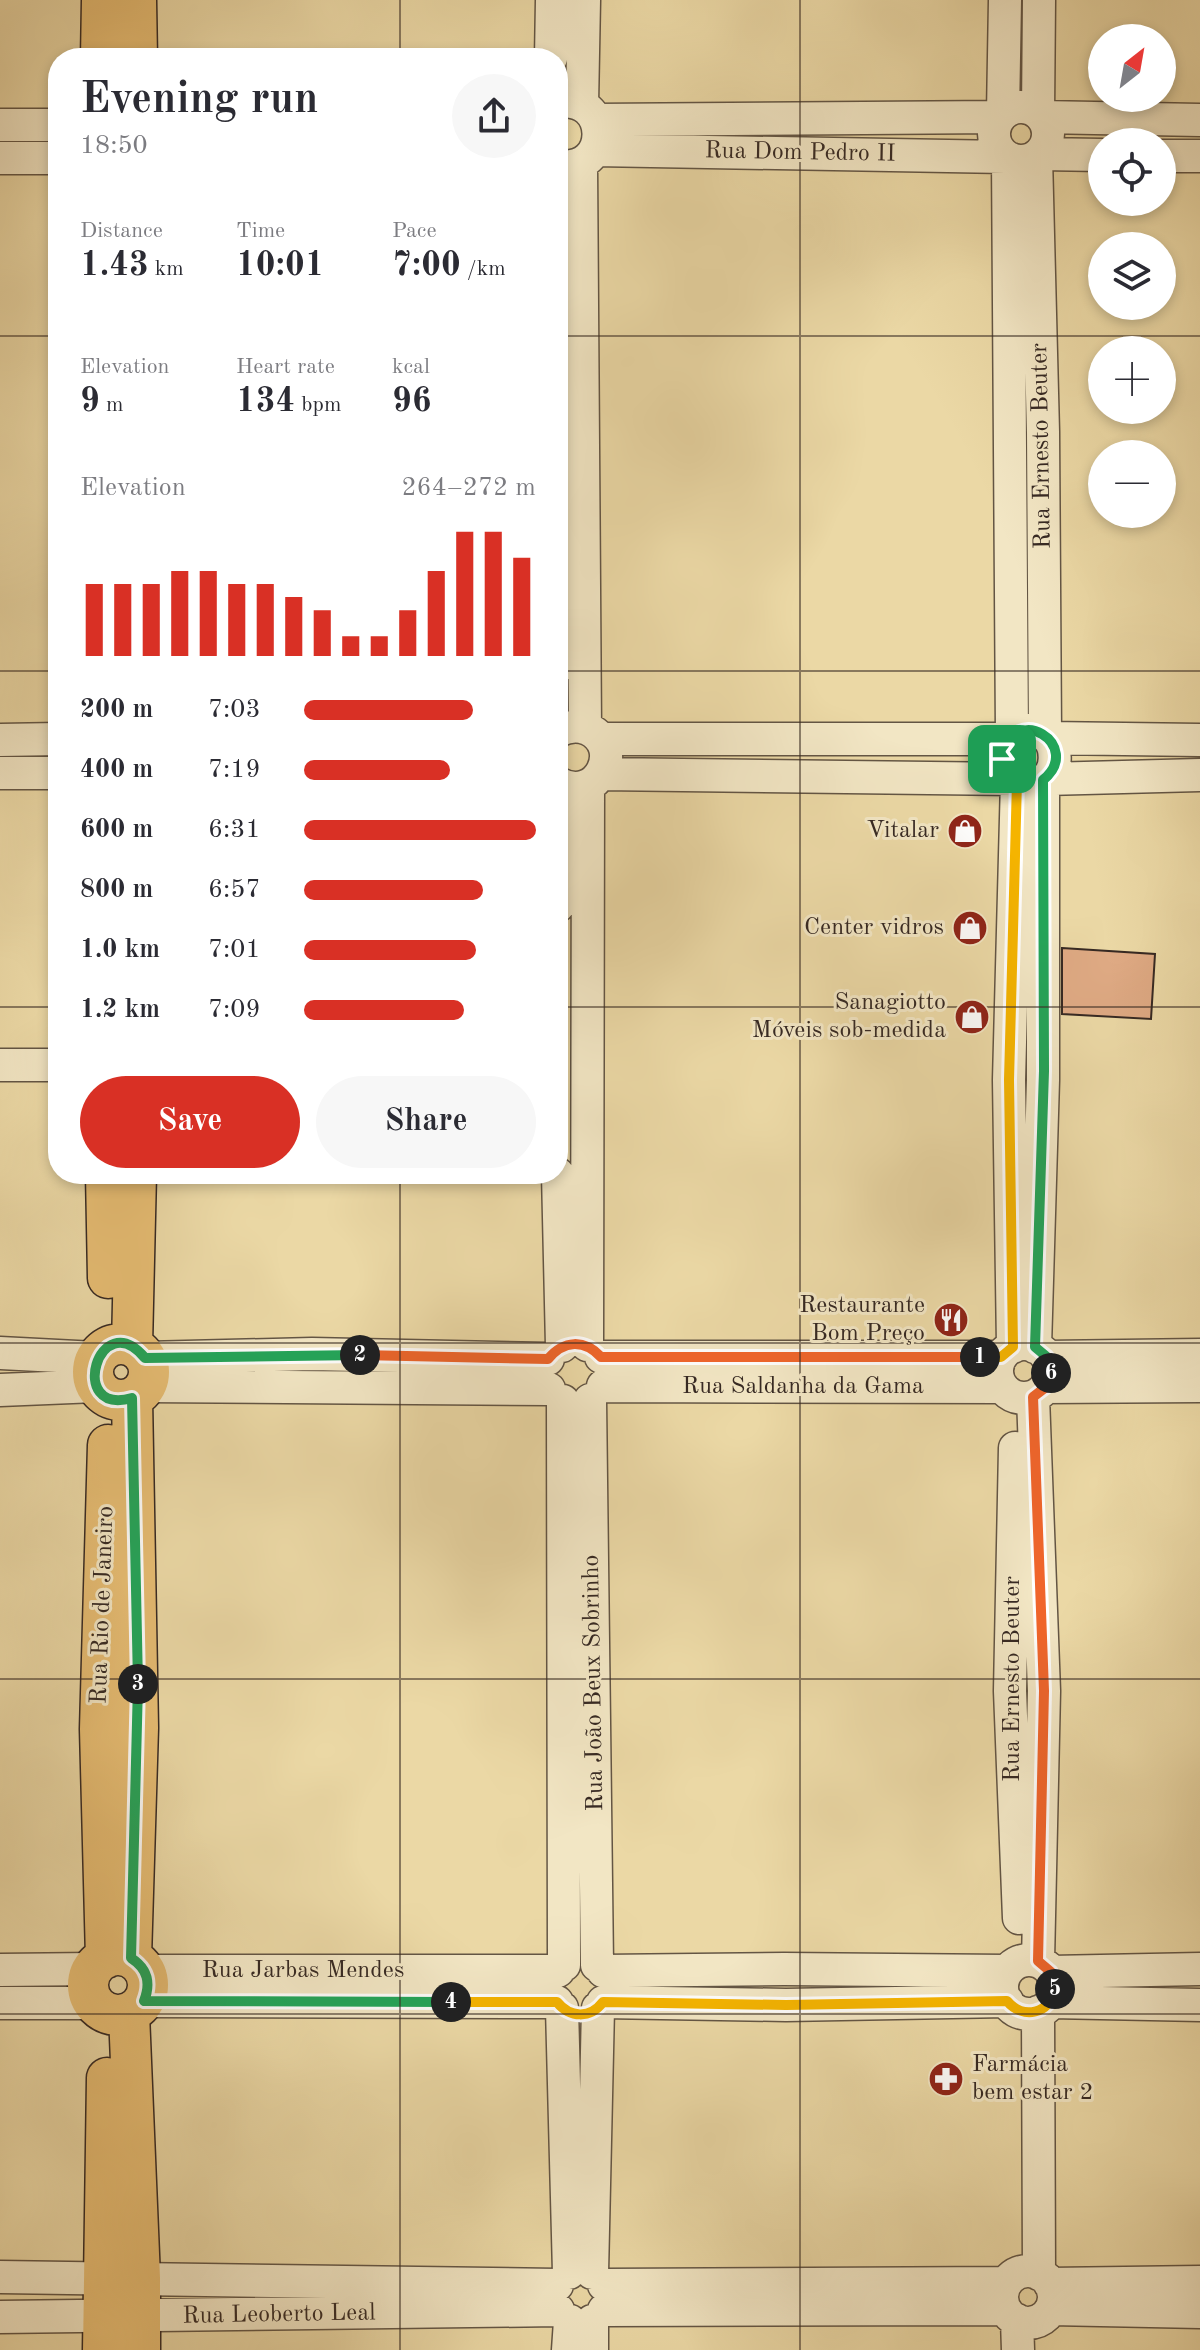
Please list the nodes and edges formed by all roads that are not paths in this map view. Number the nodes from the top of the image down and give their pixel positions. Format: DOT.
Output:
graph roads {
  1 [pos="102,0"];
  2 [pos="136,0"];
  3 [pos="552,0"];
  4 [pos="584,0"];
  5 [pos="1005,0"];
  6 [pos="1039,0"];
  7 [pos="101,48"];
  8 [pos="137,48"];
  9 [pos="551,48"];
  10 [pos="1001,115"];
  11 [pos="1040,115"];
  12 [pos="1200,120"];
  13 [pos="0,125"];
  14 [pos="48,125"];
  15 [pos="578,134"];
  16 [pos="1088,155"];
  17 [pos="1176,156"];
  18 [pos="1200,156"];
  19 [pos="1022,157"];
  20 [pos="0,158"];
  21 [pos="48,158"];
  22 [pos="568,603"];
  23 [pos="577,732"];
  24 [pos="1047,737"];
  25 [pos="1011,738"];
  26 [pos="48,739"];
  27 [pos="785,739"];
  28 [pos="872,739"];
  29 [pos="0,740"];
  30 [pos="1200,740"];
  31 [pos="0,773"];
  32 [pos="48,773"];
  33 [pos="1200,775"];
  34 [pos="786,776"];
  35 [pos="872,777"];
  36 [pos="1030,780"];
  37 [pos="577,782"];
  38 [pos="568,841"];
  39 [pos="0,1065"];
  40 [pos="48,1065"];
  41 [pos="107,1184"];
  42 [pos="135,1184"];
  43 [pos="559,1184"];
  44 [pos="0,1353"];
  45 [pos="312,1354"];
  46 [pos="1200,1355"];
  47 [pos="121,1372"];
  48 [pos="1024,1372"];
  49 [pos="575,1373"];
  50 [pos="1200,1386"];
  51 [pos="313,1388"];
  52 [pos="0,1390"];
  53 [pos="1200,1969"];
  54 [pos="0,1970"];
  55 [pos="119,1986"];
  56 [pos="560,1986"];
  57 [pos="600,1987"];
  58 [pos="1029,1987"];
  59 [pos="0,2003"];
  60 [pos="1200,2005"];
  61 [pos="0,2277"];
  62 [pos="121,2278"];
  63 [pos="1200,2282"];
  64 [pos="1028,2307"];
  65 [pos="581,2308"];
  66 [pos="1200,2312"];
  67 [pos="0,2317"];
  68 [pos="121,2333"];
  1 -- 7 [label="main road"];
  2 -- 8 [label="main road"];
  3 -- 9 [label="street"];
  4 -- 15 [label="street"];
  5 -- 10 [label="street"];
  6 -- 11 [label="street"];
  10 -- 11 [label="street"];
  10 -- 15 [label="street, Rua Dom Pedro II"];
  10 -- 19 [label="street"];
  11 -- 12 [label="street"];
  11 -- 19 [label="street"];
  13 -- 14 [label="street"];
  15 -- 19 [label="street, Rua Dom Pedro II"];
  15 -- 23 [label="street"];
  16 -- 19 [label="street, Rua Dom Pedro II"];
  17 -- 18 [label="street"];
  19 -- 24 [label="street, Rua Ernesto Beuter"];
  19 -- 25 [label="street, Rua Ernesto Beuter"];
  20 -- 21 [label="street"];
  22 -- 23 [label="street"];
  23 -- 27 [label="street"];
  23 -- 37 [label="street"];
  24 -- 25 [label="street"];
  24 -- 30 [label="street"];
  24 -- 36 [label="street"];
  25 -- 28 [label="street"];
  25 -- 36 [label="street"];
  26 -- 29 [label="street"];
  27 -- 28 [label="street"];
  27 -- 34 [label="street"];
  28 -- 35 [label="street"];
  31 -- 32 [label="street"];
  33 -- 36 [label="street"];
  34 -- 35 [label="street"];
  34 -- 37 [label="street"];
  35 -- 36 [label="street"];
  36 -- 48 [label="street, Rua Ernesto Beuter"];
  37 -- 38 [label="street"];
  37 -- 49 [label="street, Rua João Beux Sobrinho"];
  39 -- 40 [label="street"];
  41 -- 47 [label="main road, Rua Rio de Janeiro"];
  42 -- 47 [label="main road, Rua Rio de Janeiro"];
  43 -- 49 [label="street, Rua João Beux Sobrinho"];
  44 -- 47 [label="street, Rua Saldanha da Gama"];
  45 -- 47 [label="street, Rua Saldanha da Gama"];
  45 -- 49 [label="street, Rua Saldanha da Gama"];
  45 -- 51 [label="street"];
  46 -- 48 [label="street, Rua Saldanha da Gama"];
  47 -- 51 [label="street, Rua Saldanha da Gama"];
  47 -- 52 [label="street, Rua Saldanha da Gama"];
  47 -- 55 [label="main road, Rua Rio de Janeiro"];
  48 -- 49 [label="street, Rua Saldanha da Gama"];
  48 -- 50 [label="street, Rua Saldanha da Gama"];
  48 -- 58 [label="street, Rua Ernesto Beuter"];
  49 -- 51 [label="street, Rua Saldanha da Gama"];
  49 -- 56 [label="street, Rua João Beux Sobrinho"];
  49 -- 57 [label="street, Rua João Beux Sobrinho"];
  53 -- 58 [label="street"];
  54 -- 55 [label="street, Rua Jarbas Mendes"];
  55 -- 56 [label="street, Rua Jarbas Mendes"];
  55 -- 59 [label="street, Rua Jarbas Mendes"];
  55 -- 62 [label="main road, Rua Rio de Janeiro"];
  56 -- 57 [label="street"];
  56 -- 57 [label="street"];
  56 -- 65 [label="street, Rua João Beux Sobrinho"];
  57 -- 58 [label="street"];
  57 -- 65 [label="street, Rua João Beux Sobrinho"];
  58 -- 60 [label="street"];
  58 -- 64 [label="street, Rua Ernesto Beuter"];
  61 -- 62 [label="street, Rua Leoberto Leal"];
  62 -- 65 [label="street, Rua Leoberto Leal"];
  62 -- 68 [label="main road, Rua Rio de Janeiro"];
  63 -- 64 [label="street, Rua Leoberto Leal"];
  64 -- 65 [label="street, Rua Leoberto Leal"];
  64 -- 66 [label="street, Rua Leoberto Leal"];
  65 -- 68 [label="street, Rua Leoberto Leal"];
  67 -- 68 [label="street, Rua Leoberto Leal"];
}
